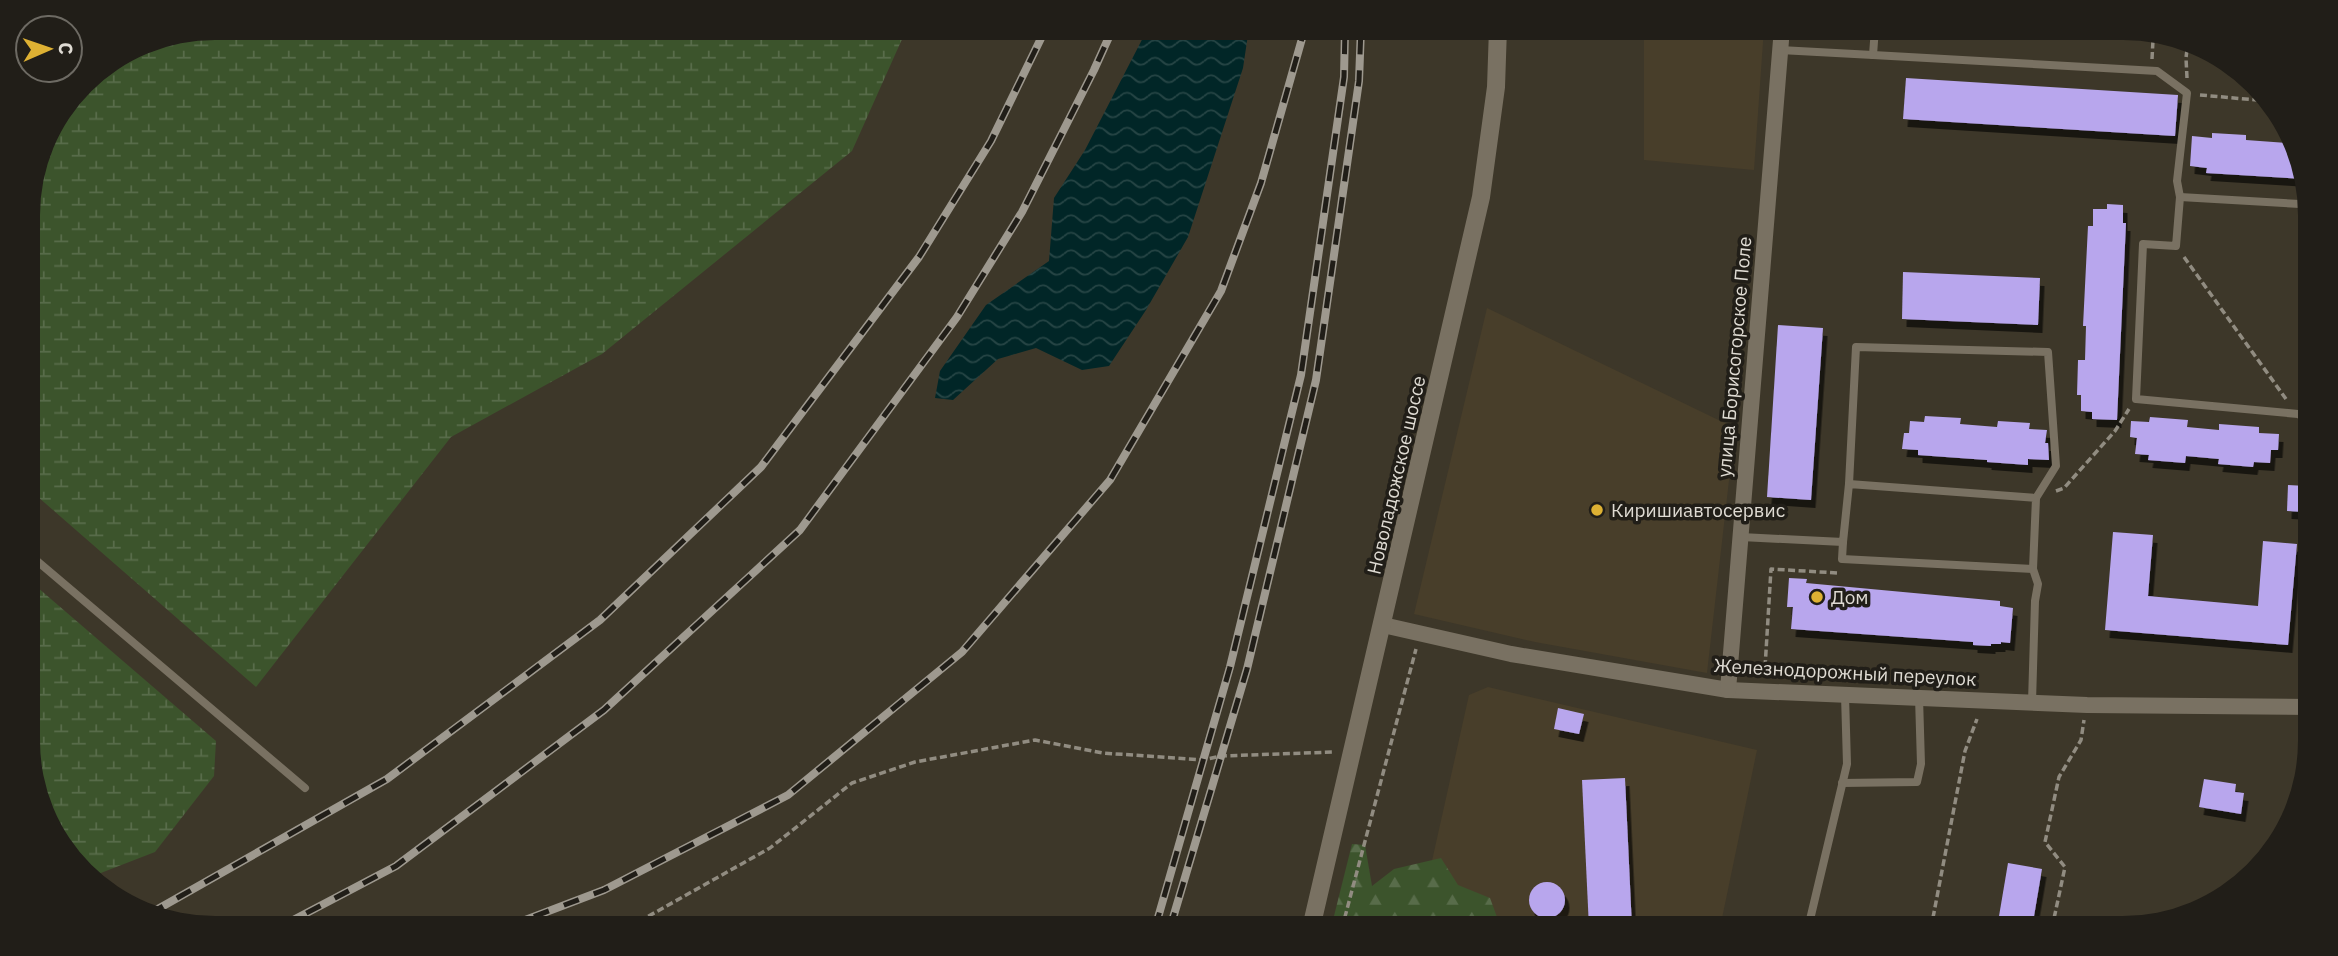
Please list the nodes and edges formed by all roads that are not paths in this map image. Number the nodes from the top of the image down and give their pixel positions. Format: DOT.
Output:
graph roads {
  1 [pos="1498,40"];
  2 [pos="1781,40"];
  3 [pos="1874,40"];
  4 [pos="1780,50"];
  5 [pos="1873,55"];
  6 [pos="2179,197"];
  7 [pos="2297,204"];
  8 [pos="2298,414"];
  9 [pos="1849,484"];
  10 [pos="2036,498"];
  11 [pos="1741,537"];
  12 [pos="1843,542"];
  13 [pos="40,564"];
  14 [pos="2033,569"];
  15 [pos="1383,625"];
  16 [pos="1728,690"];
  17 [pos="1845,695"];
  18 [pos="1919,697"];
  19 [pos="2032,702"];
  20 [pos="2298,707"];
  21 [pos="1842,783"];
  22 [pos="305,788"];
  23 [pos="1314,915"];
  24 [pos="1811,915"];
  1 -- 15 [label="main road, Новоладожское шоссе"];
  2 -- 4 [label="street, улица Борисогорское Поле"];
  3 -- 5 [label="lane"];
  4 -- 5 [label="lane"];
  4 -- 11 [label="street, улица Борисогорское Поле"];
  5 -- 6 [label="lane"];
  6 -- 7 [label="lane"];
  6 -- 8 [label="lane"];
  9 -- 10 [label="lane"];
  9 -- 10 [label="lane"];
  9 -- 12 [label="lane"];
  10 -- 14 [label="lane"];
  11 -- 12 [label="lane"];
  11 -- 16 [label="street, улица Борисогорское Поле"];
  12 -- 14 [label="lane"];
  13 -- 22 [label="lane"];
  14 -- 19 [label="lane"];
  15 -- 16 [label="street, Железнодорожный переулок"];
  15 -- 23 [label="main road, Новоладожское шоссе"];
  16 -- 17 [label="street, Железнодорожный переулок"];
  17 -- 18 [label="street, Железнодорожный переулок"];
  17 -- 21 [label="lane"];
  18 -- 19 [label="street, Железнодорожный переулок"];
  18 -- 21 [label="lane"];
  19 -- 20 [label="street, Железнодорожный переулок"];
  21 -- 24 [label="lane"];
}
